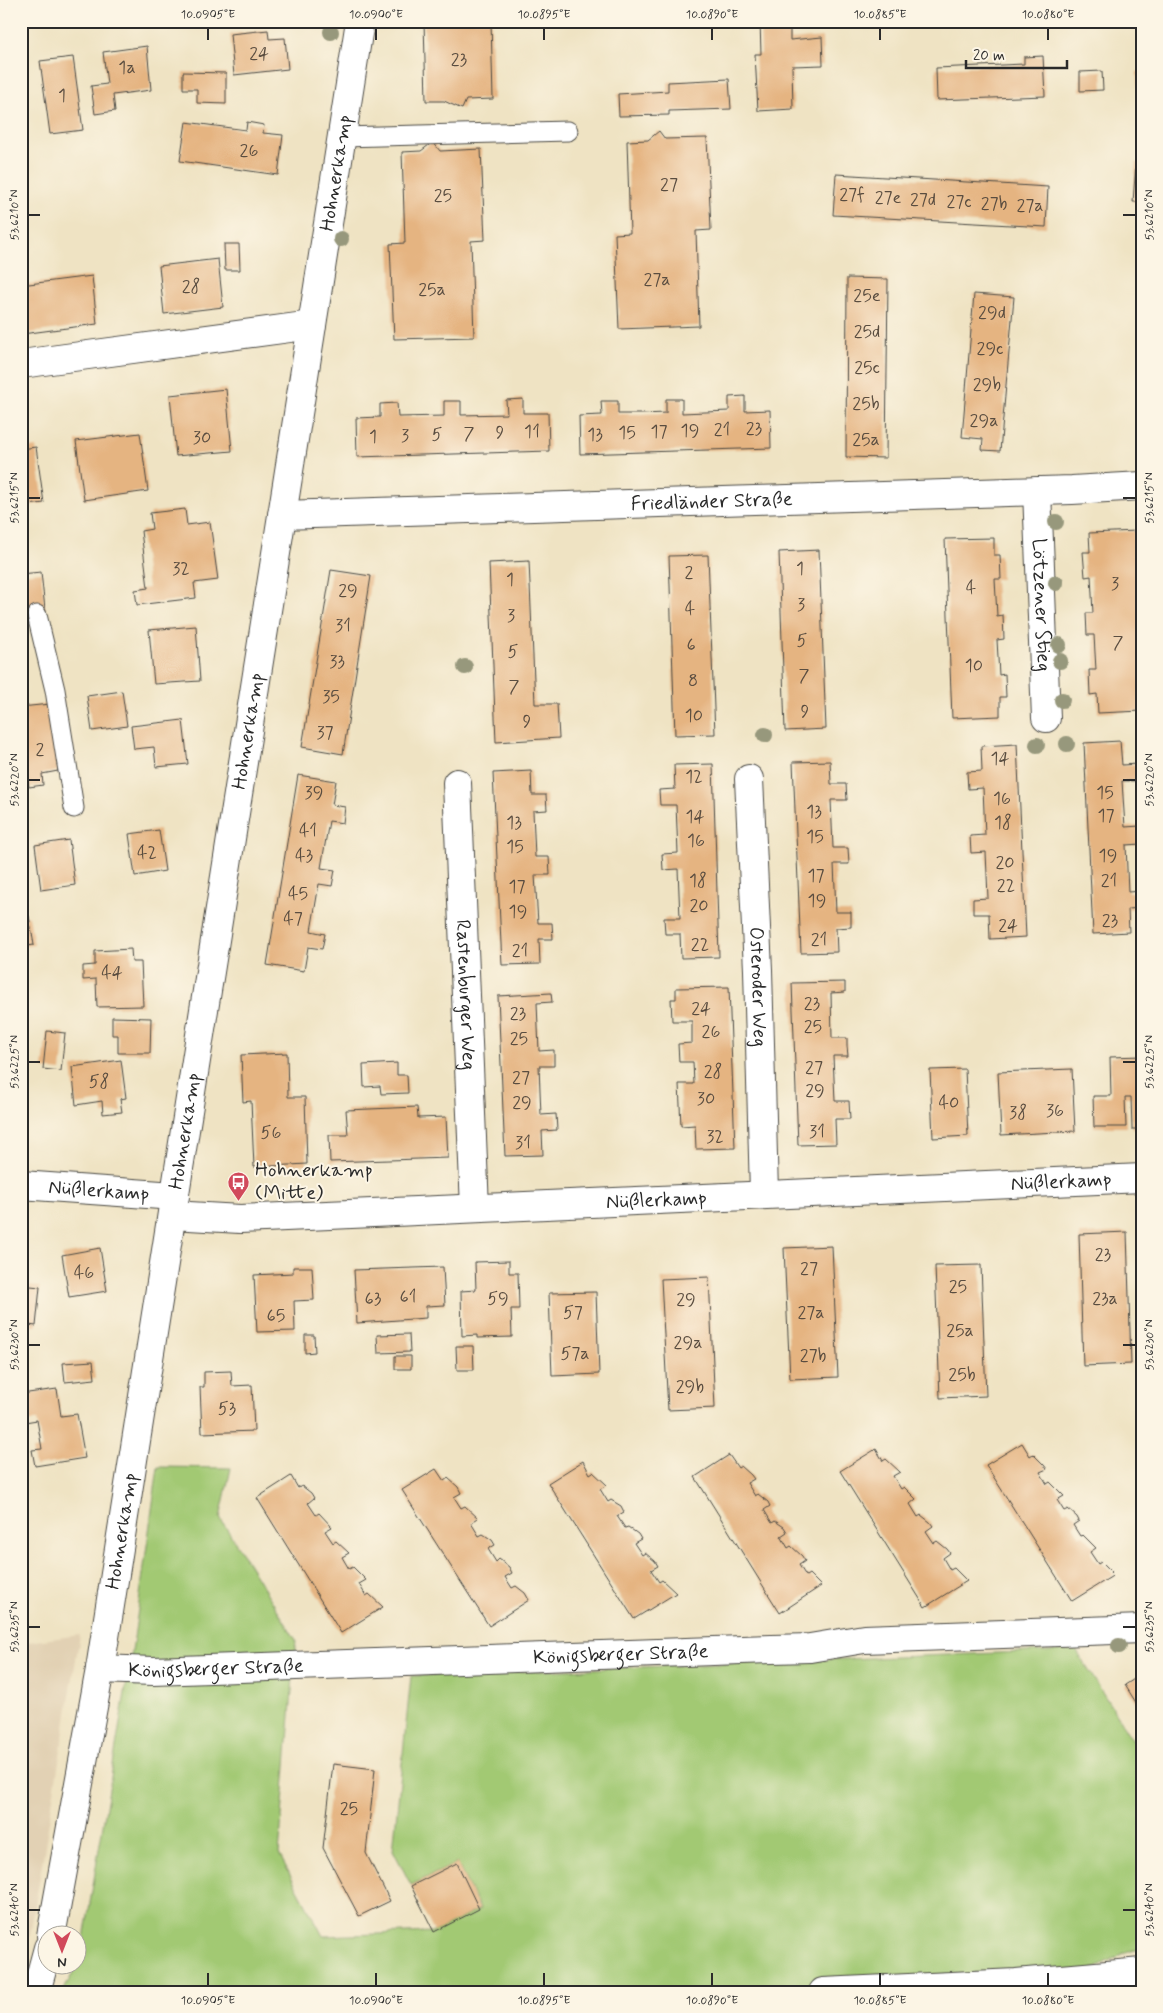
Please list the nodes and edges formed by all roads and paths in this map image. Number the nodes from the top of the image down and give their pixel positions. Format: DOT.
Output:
graph roads {
  1 [pos="360,21"];
  2 [pos="568,132"];
  3 [pos="342,137"];
  4 [pos="312,325"];
  5 [pos="21,364"];
  6 [pos="1142,486"];
  7 [pos="1037,491"];
  8 [pos="282,515"];
  9 [pos="36,615"];
  10 [pos="1046,718"];
  11 [pos="750,779"];
  12 [pos="457,783"];
  13 [pos="74,808"];
  14 [pos="1142,1178"];
  15 [pos="21,1185"];
  16 [pos="764,1194"];
  17 [pos="173,1205"];
  18 [pos="476,1208"];
  19 [pos="1142,1629"];
  20 [pos="100,1668"];
  21 [pos="53,1926"];
  22 [pos="1142,1972"];
  23 [pos="40,1976"];
  24 [pos="36,1992"];
  25 [pos="822,1992"];
  1 -- 3 [label="street, Hohnerkamp"];
  2 -- 3 [label="lane"];
  3 -- 4 [label="street, Hohnerkamp"];
  4 -- 5 [label="street"];
  4 -- 8 [label="street, Hohnerkamp"];
  6 -- 7 [label="street, Friedländer Straße"];
  7 -- 8 [label="street, Friedländer Straße"];
  7 -- 10 [label="street, Lötzener Stieg"];
  8 -- 17 [label="street, Hohnerkamp"];
  9 -- 13 [label="lane"];
  11 -- 16 [label="street, Osteroder Weg"];
  12 -- 18 [label="street, Rastenburger Weg"];
  14 -- 16 [label="street, Nüßlerkamp"];
  15 -- 17 [label="street, Nüßlerkamp"];
  16 -- 18 [label="street, Nüßlerkamp"];
  17 -- 18 [label="street, Nüßlerkamp"];
  17 -- 20 [label="street, Hohnerkamp"];
  19 -- 20 [label="street, Königsberger Straße"];
  20 -- 21 [label="street, Hohnerkamp"];
  22 -- 25 [label="street"];
  23 -- 24 [label="street"];
}
